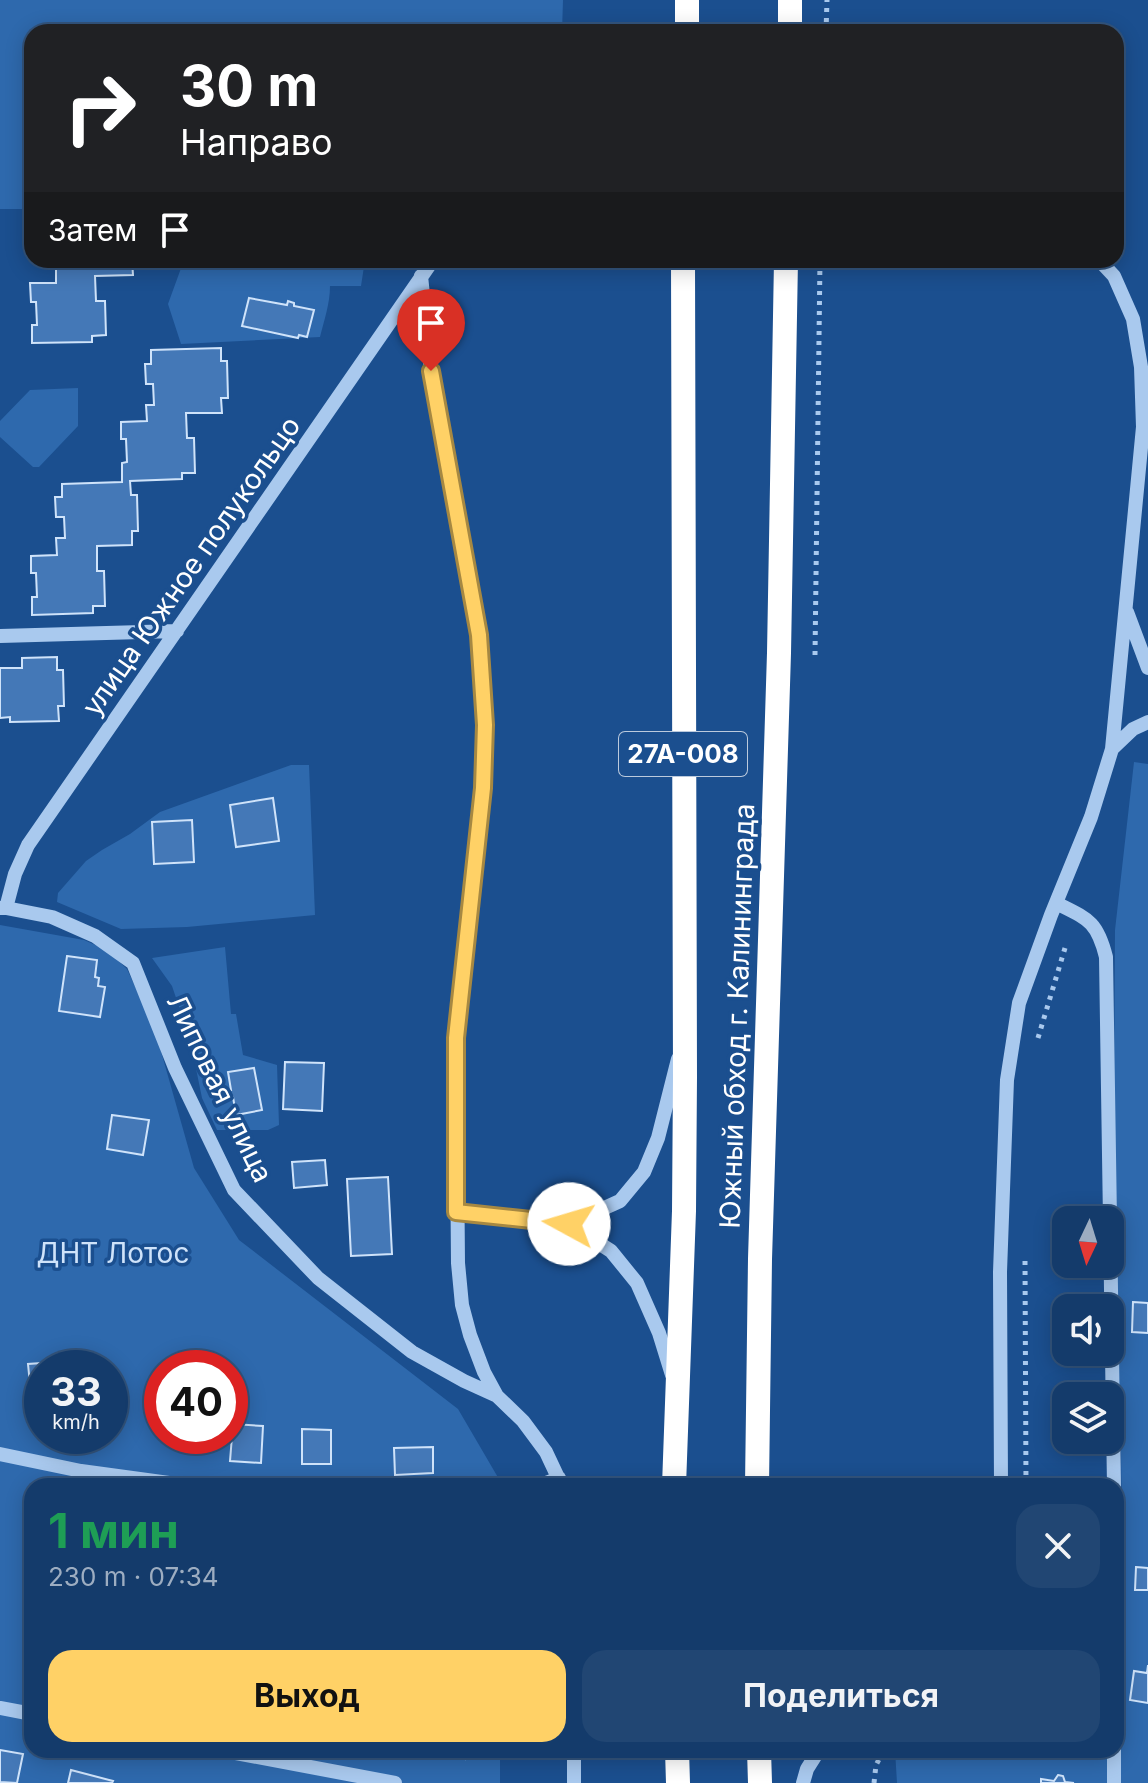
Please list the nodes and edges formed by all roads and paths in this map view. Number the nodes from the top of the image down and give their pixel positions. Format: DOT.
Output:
graph roads {
  1 [pos="687,0"];
  2 [pos="790,0"];
  3 [pos="827,0"];
  4 [pos="687,24"];
  5 [pos="790,24"];
  6 [pos="826,24"];
  7 [pos="427,268"];
  8 [pos="683,268"];
  9 [pos="786,268"];
  10 [pos="820,268"];
  11 [pos="1106,268"];
  12 [pos="421,276"];
  13 [pos="1126,608"];
  14 [pos="177,631"];
  15 [pos="0,636"];
  16 [pos="815,655"];
  17 [pos="1148,668"];
  18 [pos="1148,722"];
  19 [pos="1112,749"];
  20 [pos="1056,903"];
  21 [pos="3,908"];
  22 [pos="1075,912"];
  23 [pos="685,1035"];
  24 [pos="1036,1043"];
  25 [pos="1110,1206"];
  26 [pos="456,1212"];
  27 [pos="569,1224"];
  28 [pos="1024,1252"];
  29 [pos="1111,1278"];
  30 [pos="678,1394"];
  31 [pos="497,1396"];
  32 [pos="0,1454"];
  33 [pos="132,1478"];
  34 [pos="558,1478"];
  35 [pos="674,1478"];
  36 [pos="757,1478"];
  37 [pos="1001,1478"];
  38 [pos="1026,1478"];
  39 [pos="1114,1478"];
  40 [pos="0,1708"];
  41 [pos="24,1712"];
  42 [pos="262,1758"];
  43 [pos="574,1758"];
  44 [pos="677,1758"];
  45 [pos="759,1758"];
  46 [pos="814,1758"];
  47 [pos="880,1758"];
  48 [pos="1114,1758"];
  49 [pos="395,1783"];
  50 [pos="574,1783"];
  51 [pos="678,1783"];
  52 [pos="760,1783"];
  53 [pos="803,1783"];
  54 [pos="874,1783"];
  55 [pos="1114,1783"];
  1 -- 4 [label="highway"];
  2 -- 5 [label="highway"];
  3 -- 6 [label="path"];
  7 -- 12 [label="street, улица Южное полукольцо"];
  8 -- 23 [label="highway, Южный обход г. Калининграда / 27А-008"];
  9 -- 36 [label="highway, Южный обход г. Калининграда / 27А-008"];
  10 -- 16 [label="path"];
  11 -- 13 [label="street"];
  12 -- 14 [label="street, улица Южное полукольцо"];
  12 -- 26 [label="street"];
  13 -- 17 [label="street"];
  13 -- 19 [label="street"];
  14 -- 15 [label="street"];
  14 -- 21 [label="street, улица Южное полукольцо"];
  18 -- 19 [label="street"];
  19 -- 20 [label="street"];
  20 -- 22 [label="street"];
  20 -- 37 [label="street"];
  21 -- 31 [label="street, Липовая улица"];
  22 -- 24 [label="path"];
  22 -- 25 [label="street"];
  23 -- 27 [label="street"];
  23 -- 30 [label="highway, Южный обход г. Калининграда / 27А-008"];
  26 -- 27 [label="street"];
  26 -- 31 [label="street"];
  27 -- 30 [label="street"];
  28 -- 38 [label="path"];
  29 -- 39 [label="street"];
  30 -- 35 [label="highway, Южный обход г. Калининграда / 27А-008"];
  31 -- 34 [label="street"];
  32 -- 33 [label="street"];
  40 -- 41 [label="street"];
  42 -- 49 [label="street"];
  43 -- 50 [label="street"];
  44 -- 51 [label="highway"];
  45 -- 52 [label="highway"];
  46 -- 53 [label="street"];
  47 -- 54 [label="path"];
  48 -- 55 [label="street"];
}
